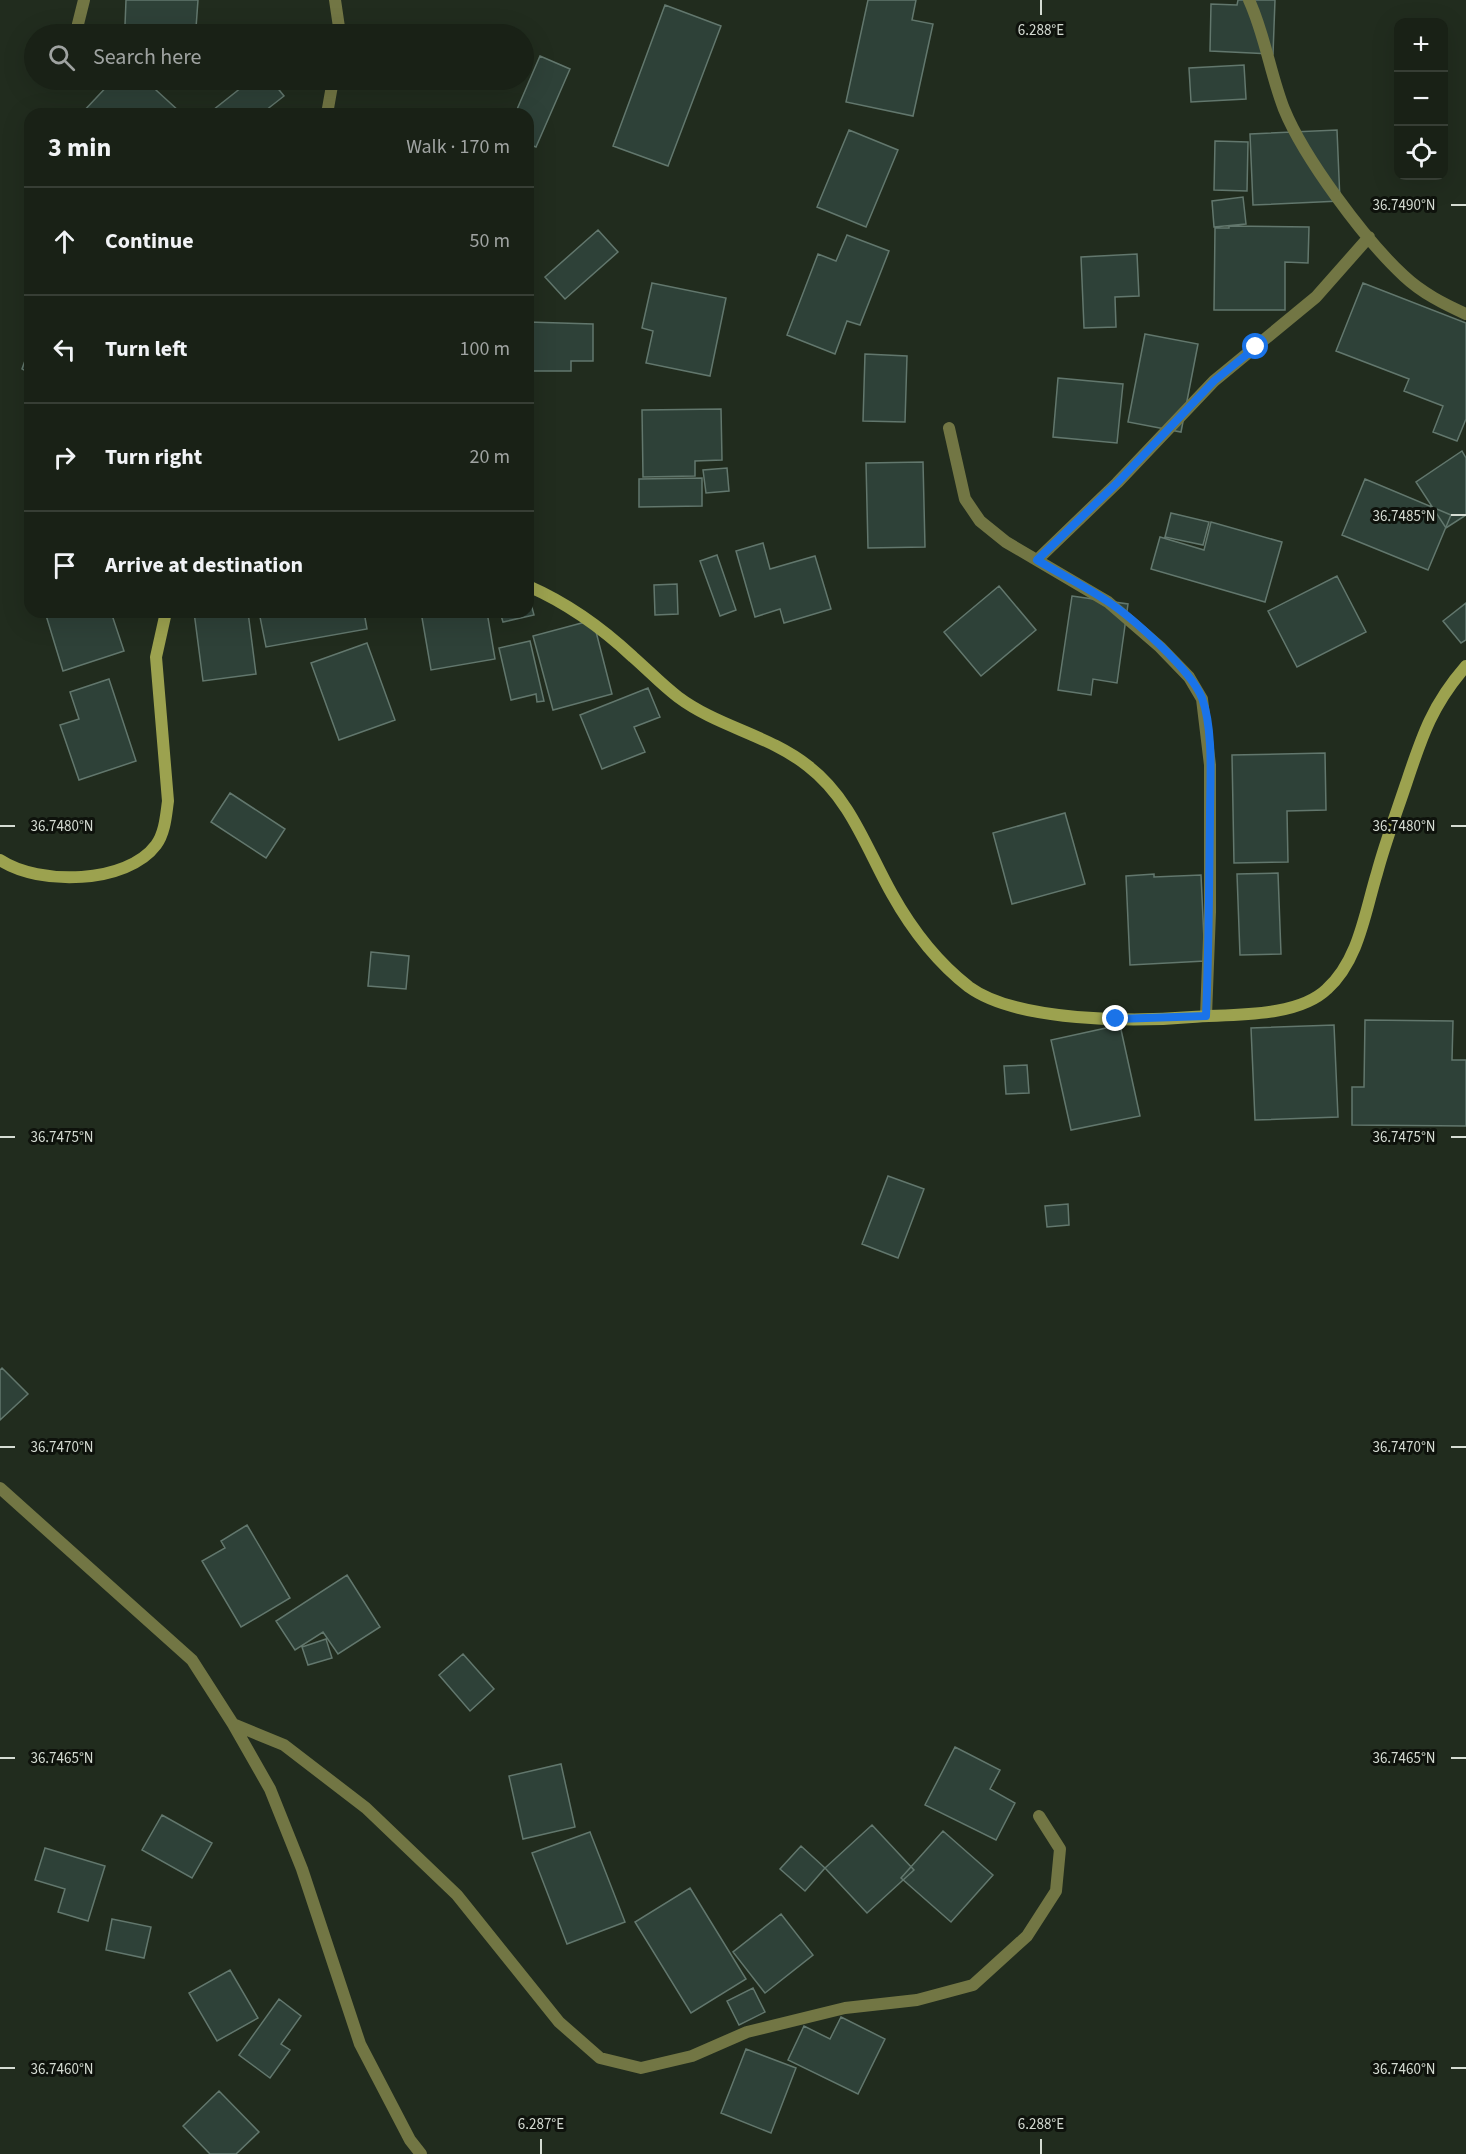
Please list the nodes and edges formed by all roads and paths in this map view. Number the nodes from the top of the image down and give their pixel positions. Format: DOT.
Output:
graph roads {
  1 [pos="84,0"];
  2 [pos="335,0"];
  3 [pos="1249,0"];
  4 [pos="78,24"];
  5 [pos="339,24"];
  6 [pos="331,90"];
  7 [pos="328,108"];
  8 [pos="1369,237"];
  9 [pos="1466,314"];
  10 [pos="950,429"];
  11 [pos="1037,560"];
  12 [pos="534,589"];
  13 [pos="165,618"];
  14 [pos="1466,666"];
  15 [pos="0,860"];
  16 [pos="1206,1016"];
  17 [pos="0,1488"];
  18 [pos="233,1724"];
  19 [pos="1039,1816"];
  20 [pos="421,2154"];
  1 -- 4 [label="street"];
  2 -- 5 [label="street"];
  3 -- 8 [label="street"];
  6 -- 7 [label="street"];
  8 -- 9 [label="street"];
  8 -- 11 [label="street"];
  10 -- 11 [label="street"];
  11 -- 16 [label="street"];
  12 -- 16 [label="street"];
  13 -- 15 [label="street"];
  14 -- 16 [label="street"];
  17 -- 18 [label="street"];
  18 -- 19 [label="street"];
  18 -- 20 [label="street"];
}
